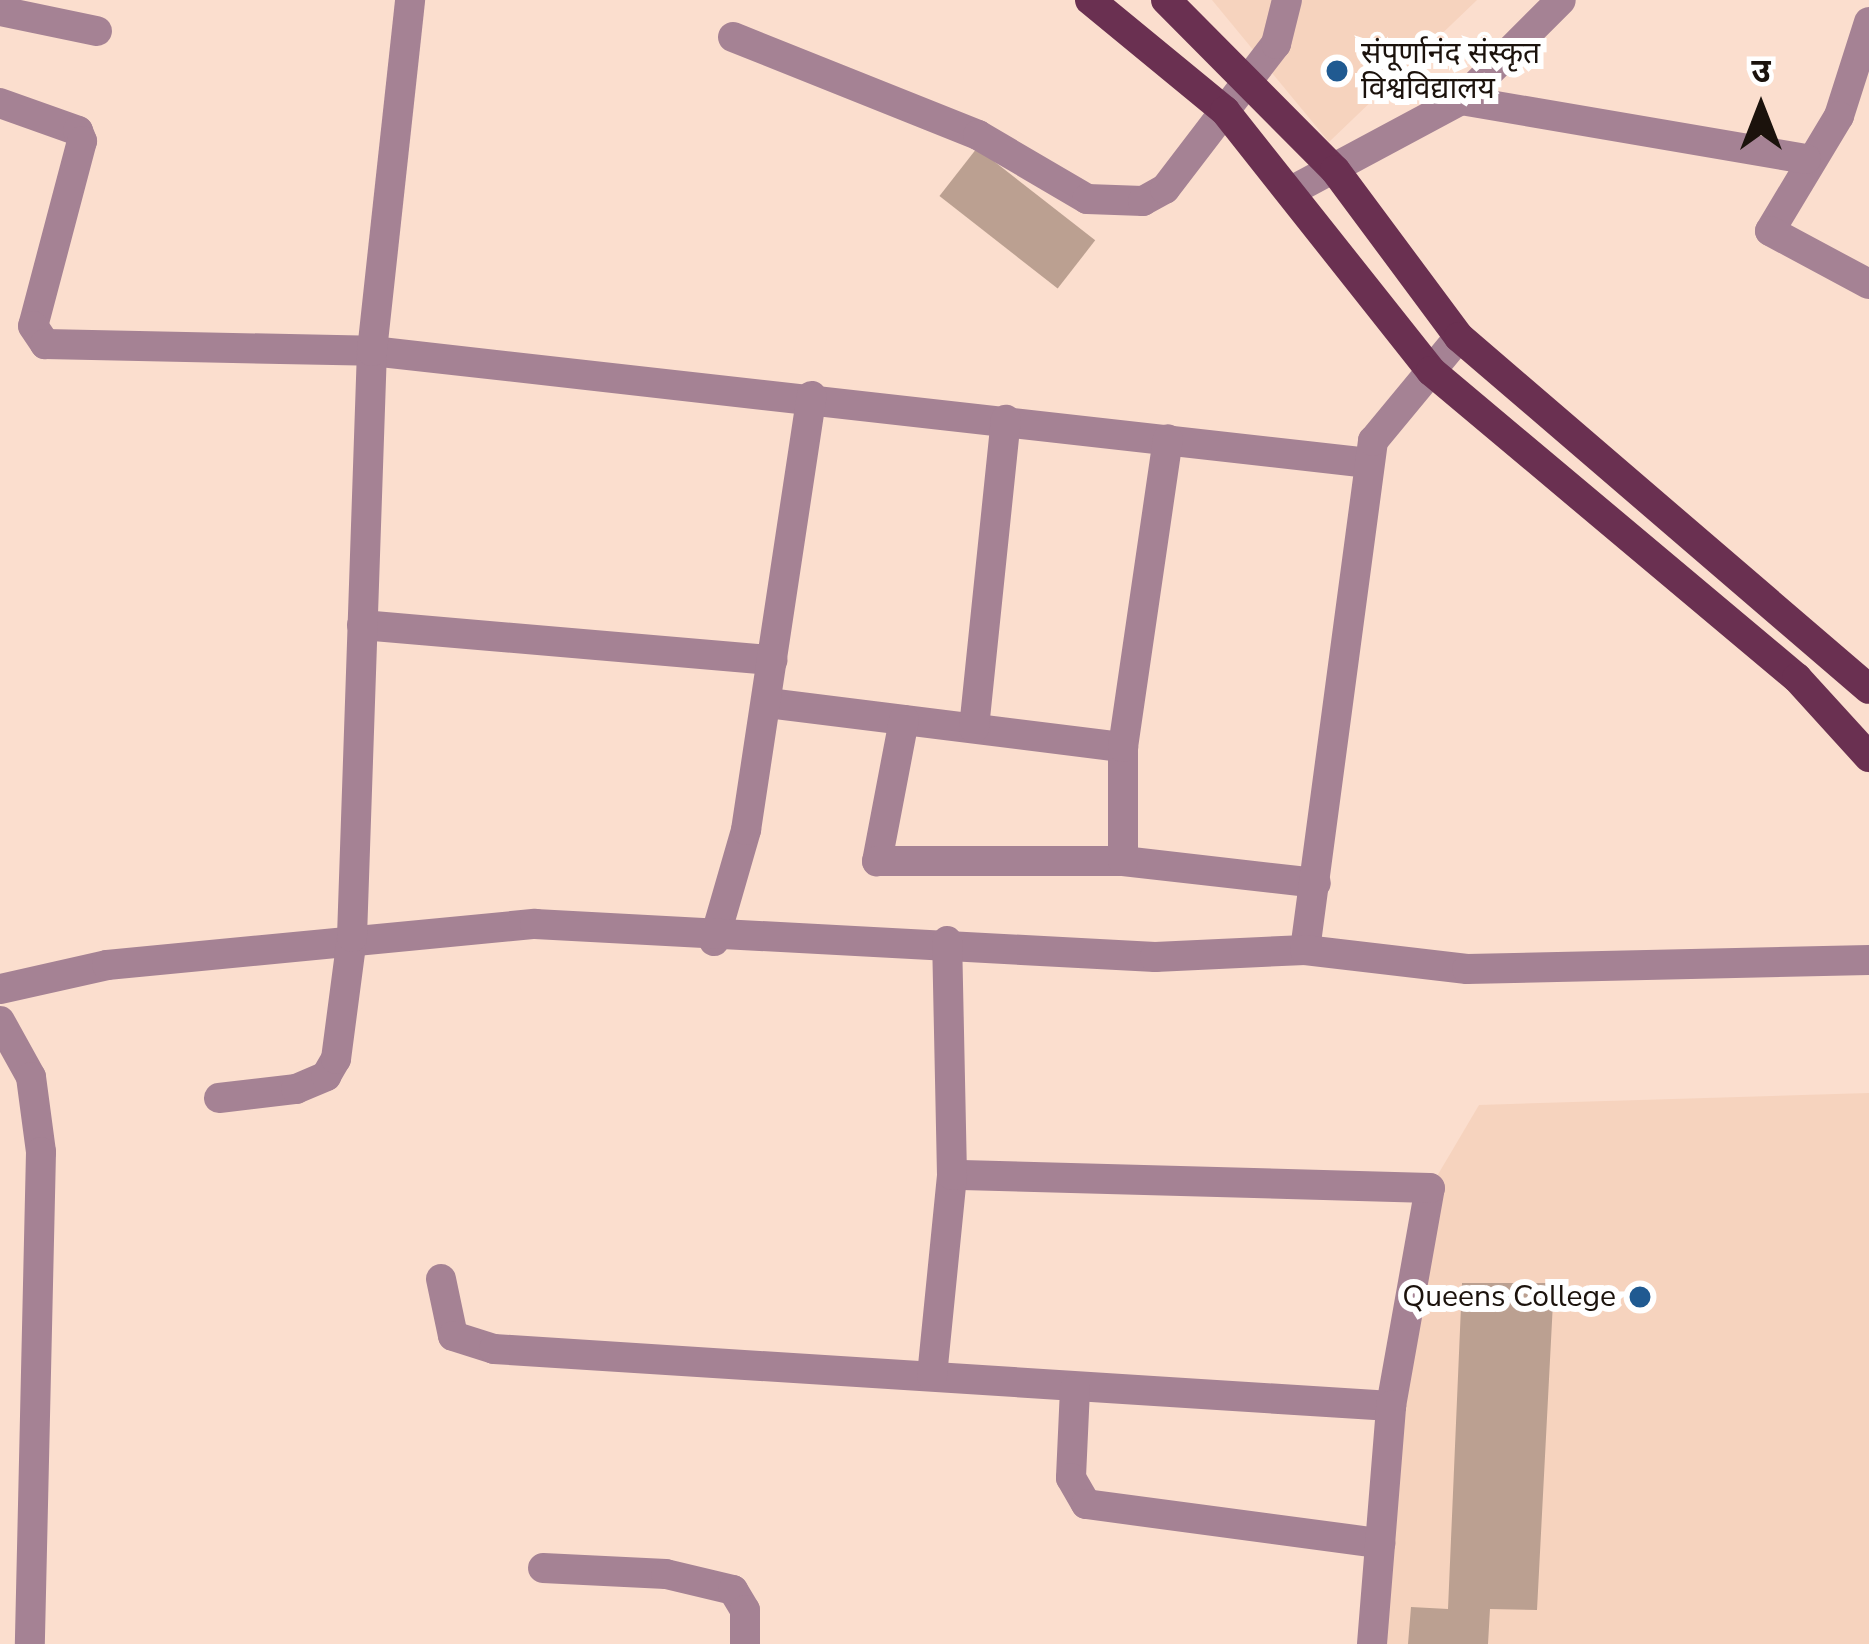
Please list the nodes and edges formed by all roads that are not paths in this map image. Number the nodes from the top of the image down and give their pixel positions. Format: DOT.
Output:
graph roads {
  1 [pos="410,0"];
  2 [pos="1090,0"];
  3 [pos="1166,0"];
  4 [pos="1287,0"];
  5 [pos="1561,0"];
  6 [pos="0,11"];
  7 [pos="1869,22"];
  8 [pos="97,31"];
  9 [pos="733,38"];
  10 [pos="1251,76"];
  11 [pos="1461,100"];
  12 [pos="0,103"];
  13 [pos="1225,111"];
  14 [pos="1806,159"];
  15 [pos="1335,170"];
  16 [pos="1293,190"];
  17 [pos="1869,284"];
  18 [pos="1459,337"];
  19 [pos="372,351"];
  20 [pos="1431,370"];
  21 [pos="812,397"];
  22 [pos="1006,419"];
  23 [pos="1168,439"];
  24 [pos="1369,464"];
  25 [pos="362,625"];
  26 [pos="773,660"];
  27 [pos="1865,677"];
  28 [pos="768,703"];
  29 [pos="904,720"];
  30 [pos="974,728"];
  31 [pos="1123,747"];
  32 [pos="1869,757"];
  33 [pos="1123,861"];
  34 [pos="1316,883"];
  35 [pos="352,937"];
  36 [pos="714,940"];
  37 [pos="947,940"];
  38 [pos="1305,950"];
  39 [pos="1869,960"];
  40 [pos="0,989"];
  41 [pos="0,1021"];
  42 [pos="219,1098"];
  43 [pos="952,1175"];
  44 [pos="441,1280"];
  45 [pos="932,1376"];
  46 [pos="1075,1389"];
  47 [pos="1391,1406"];
  48 [pos="1380,1543"];
  49 [pos="543,1568"];
  50 [pos="30,1644"];
  51 [pos="745,1644"];
  52 [pos="1372,1644"];
  1 -- 19 [label="street"];
  2 -- 13 [label="main road"];
  3 -- 10 [label="main road"];
  4 -- 10 [label="street"];
  5 -- 11 [label="street"];
  6 -- 8 [label="street"];
  7 -- 14 [label="street"];
  9 -- 13 [label="street"];
  10 -- 13 [label="street"];
  10 -- 15 [label="main road"];
  11 -- 14 [label="street"];
  11 -- 15 [label="street"];
  12 -- 19 [label="street"];
  13 -- 16 [label="main road"];
  14 -- 17 [label="street"];
  15 -- 16 [label="street"];
  15 -- 18 [label="main road"];
  16 -- 20 [label="main road"];
  18 -- 20 [label="street"];
  18 -- 27 [label="main road"];
  19 -- 21 [label="street"];
  19 -- 25 [label="street"];
  20 -- 24 [label="street"];
  20 -- 32 [label="main road"];
  21 -- 22 [label="street"];
  21 -- 26 [label="street"];
  22 -- 23 [label="street"];
  22 -- 30 [label="street"];
  23 -- 24 [label="street"];
  23 -- 31 [label="street"];
  24 -- 34 [label="street"];
  25 -- 26 [label="street"];
  25 -- 35 [label="street"];
  26 -- 28 [label="street"];
  28 -- 29 [label="street"];
  28 -- 36 [label="street"];
  29 -- 30 [label="street"];
  29 -- 33 [label="street"];
  30 -- 31 [label="street"];
  31 -- 33 [label="street"];
  33 -- 34 [label="street"];
  34 -- 38 [label="street"];
  35 -- 36 [label="street"];
  35 -- 40 [label="street"];
  35 -- 42 [label="street"];
  36 -- 37 [label="street"];
  37 -- 38 [label="street"];
  37 -- 43 [label="street"];
  38 -- 39 [label="street"];
  41 -- 50 [label="street"];
  43 -- 45 [label="street"];
  43 -- 47 [label="street"];
  44 -- 45 [label="street"];
  45 -- 46 [label="street"];
  46 -- 47 [label="street"];
  46 -- 48 [label="street"];
  47 -- 48 [label="street"];
  48 -- 52 [label="street"];
  49 -- 51 [label="street"];
}
